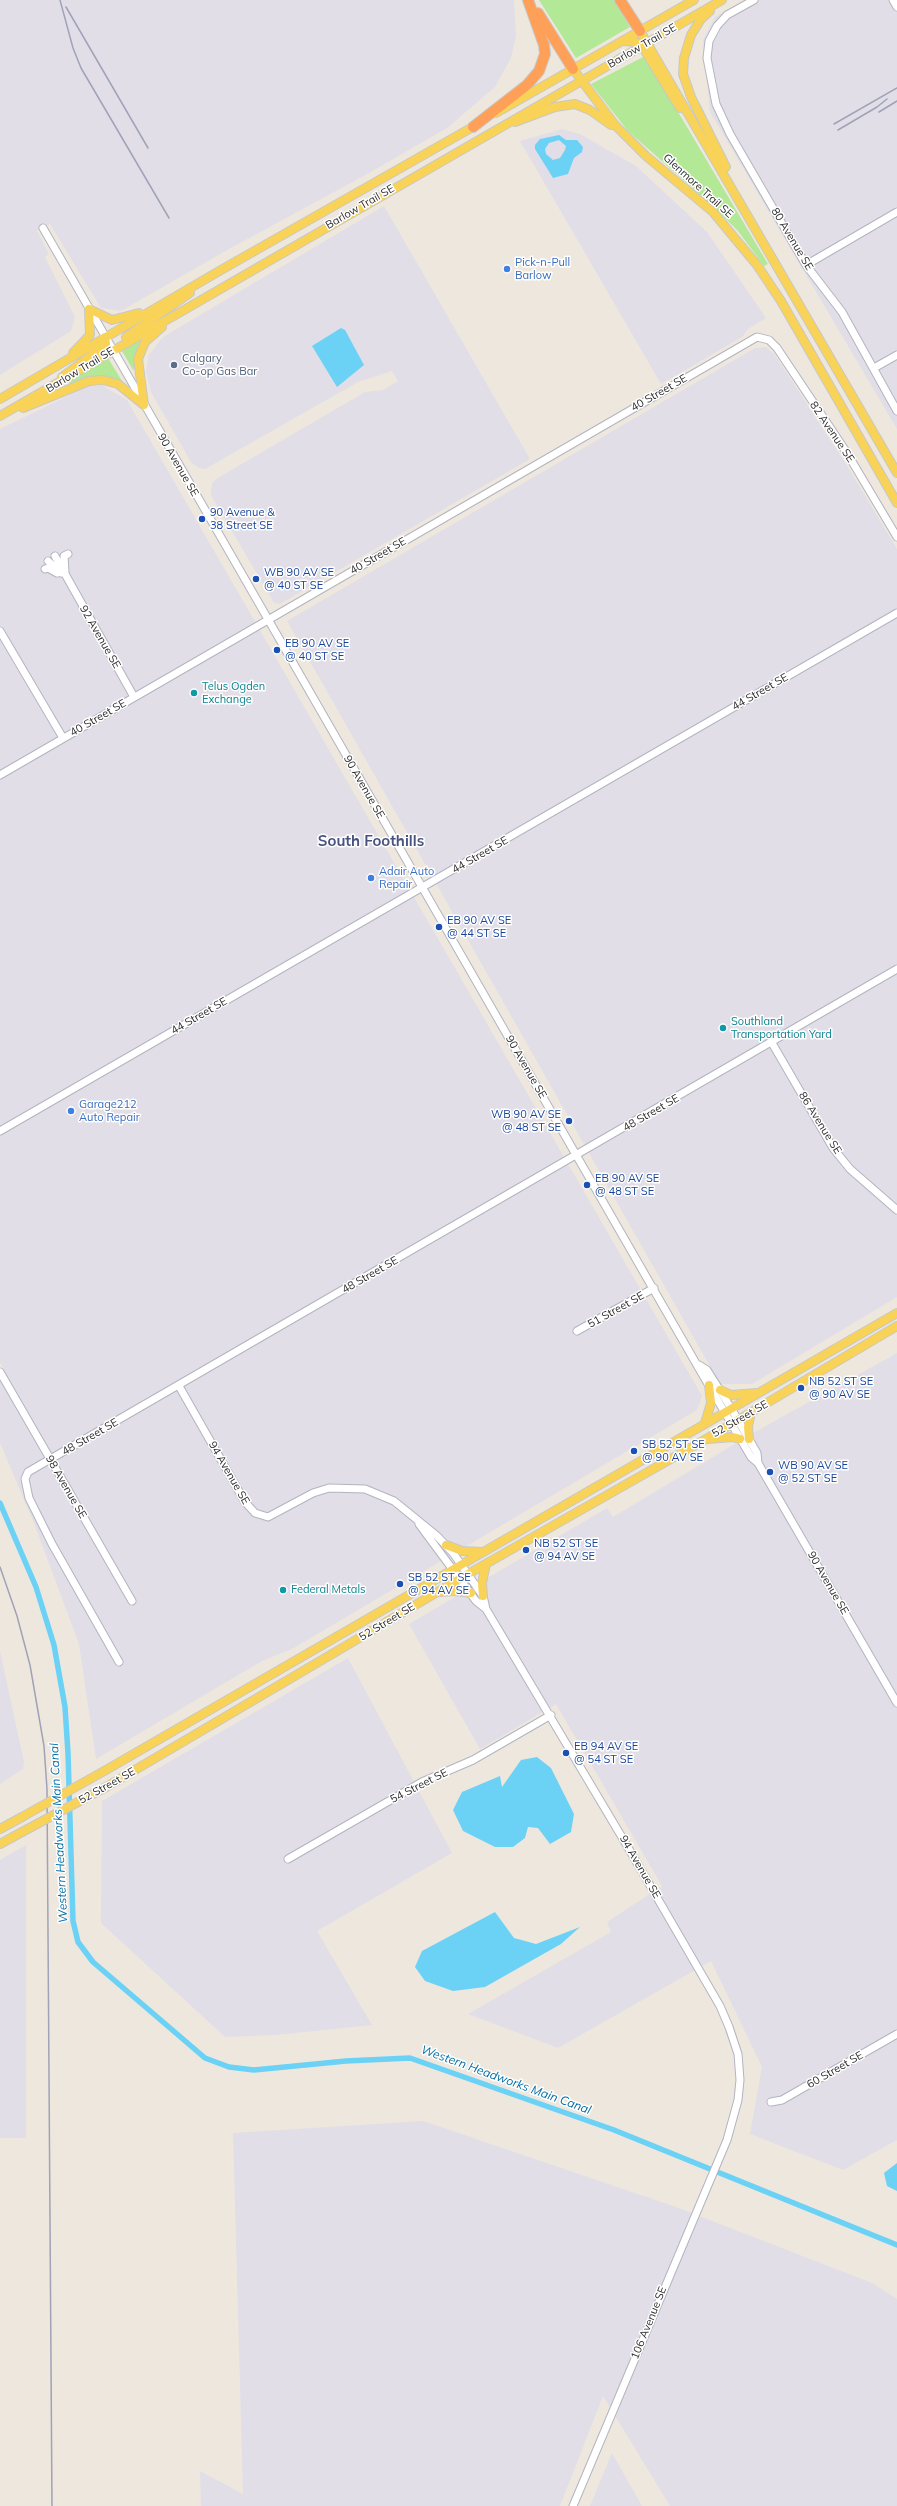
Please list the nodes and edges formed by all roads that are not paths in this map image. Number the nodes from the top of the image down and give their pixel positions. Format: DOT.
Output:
graph roads {
  1 [pos="529,0"];
  2 [pos="620,0"];
  3 [pos="694,0"];
  4 [pos="723,0"];
  5 [pos="754,0"];
  6 [pos="893,0"];
  7 [pos="897,7"];
  8 [pos="640,31"];
  9 [pos="622,41"];
  10 [pos="645,45"];
  11 [pos="573,69"];
  12 [pos="581,81"];
  13 [pos="473,127"];
  14 [pos="487,134"];
  15 [pos="631,142"];
  16 [pos="740,201"];
  17 [pos="897,212"];
  18 [pos="43,228"];
  19 [pos="806,265"];
  20 [pos="221,270"];
  21 [pos="200,300"];
  22 [pos="163,303"];
  23 [pos="89,309"];
  24 [pos="105,337"];
  25 [pos="757,337"];
  26 [pos="113,350"];
  27 [pos="897,355"];
  28 [pos="62,364"];
  29 [pos="874,368"];
  30 [pos="50,388"];
  31 [pos="0,399"];
  32 [pos="144,405"];
  33 [pos="897,411"];
  34 [pos="0,417"];
  35 [pos="897,473"];
  36 [pos="897,503"];
  37 [pos="897,537"];
  38 [pos="68,554"];
  39 [pos="55,556"];
  40 [pos="48,561"];
  41 [pos="45,569"];
  42 [pos="66,578"];
  43 [pos="897,613"];
  44 [pos="267,620"];
  45 [pos="0,631"];
  46 [pos="134,697"];
  47 [pos="63,738"];
  48 [pos="0,775"];
  49 [pos="422,888"];
  50 [pos="897,969"];
  51 [pos="772,1043"];
  52 [pos="0,1131"];
  53 [pos="577,1155"];
  54 [pos="897,1210"];
  55 [pos="654,1288"];
  56 [pos="897,1313"];
  57 [pos="897,1326"];
  58 [pos="577,1331"];
  59 [pos="699,1365"];
  60 [pos="0,1372"];
  61 [pos="709,1385"];
  62 [pos="178,1386"];
  63 [pos="720,1390"];
  64 [pos="762,1393"];
  65 [pos="728,1410"];
  66 [pos="751,1412"];
  67 [pos="735,1422"];
  68 [pos="705,1423"];
  69 [pos="740,1438"];
  70 [pos="706,1439"];
  71 [pos="749,1439"];
  72 [pos="50,1460"];
  73 [pos="758,1463"];
  74 [pos="413,1516"];
  75 [pos="446,1545"];
  76 [pos="484,1552"];
  77 [pos="486,1564"];
  78 [pos="458,1567"];
  79 [pos="464,1576"];
  80 [pos="436,1592"];
  81 [pos="471,1593"];
  82 [pos="483,1596"];
  83 [pos="132,1601"];
  84 [pos="486,1609"];
  85 [pos="119,1662"];
  86 [pos="897,1703"];
  87 [pos="551,1715"];
  88 [pos="0,1829"];
  89 [pos="0,1844"];
  90 [pos="288,1859"];
  91 [pos="897,2034"];
  92 [pos="771,2102"];
  93 [pos="728,2140"];
  94 [pos="573,2506"];
  1 -- 11 [label="highway, Glenmore Trail SE"];
  1 -- 13 [label="highway"];
  2 -- 8 [label="highway"];
  3 -- 8 [label="main road, Barlow Trail SE"];
  4 -- 10 [label="main road, Barlow Trail SE"];
  4 -- 16 [label="main road"];
  5 -- 19 [label="street, 80 Avenue SE"];
  6 -- 7 [label="street"];
  8 -- 9 [label="main road, Barlow Trail SE"];
  8 -- 10 [label="main road"];
  9 -- 10 [label="main road"];
  9 -- 11 [label="main road, Barlow Trail SE"];
  10 -- 12 [label="main road, Barlow Trail SE"];
  10 -- 16 [label="main road, Glenmore Trail SE"];
  11 -- 12 [label="main road, Glenmore Trail SE"];
  11 -- 13 [label="main road, Barlow Trail SE"];
  12 -- 14 [label="main road, Barlow Trail SE"];
  12 -- 15 [label="main road, Glenmore Trail SE"];
  13 -- 20 [label="main road, Barlow Trail SE"];
  14 -- 15 [label="main road"];
  14 -- 21 [label="main road, Barlow Trail SE"];
  15 -- 36 [label="main road, Glenmore Trail SE"];
  16 -- 35 [label="main road, Glenmore Trail SE"];
  17 -- 19 [label="street"];
  18 -- 23 [label="street, 90 Avenue SE"];
  19 -- 29 [label="street, 80 Avenue SE"];
  20 -- 22 [label="main road, Barlow Trail SE"];
  20 -- 26 [label="main road"];
  21 -- 26 [label="main road, Barlow Trail SE"];
  21 -- 32 [label="main road"];
  22 -- 23 [label="main road"];
  22 -- 24 [label="main road, Barlow Trail SE"];
  23 -- 24 [label="street, 90 Avenue SE"];
  23 -- 28 [label="main road"];
  24 -- 26 [label="street, 90 Avenue SE"];
  24 -- 28 [label="main road, Barlow Trail SE"];
  24 -- 30 [label="main road"];
  25 -- 37 [label="street, 82 Avenue SE"];
  25 -- 44 [label="street, 40 Street SE"];
  26 -- 30 [label="main road, Barlow Trail SE"];
  26 -- 32 [label="street, 90 Avenue SE"];
  27 -- 29 [label="street"];
  28 -- 31 [label="main road, Barlow Trail SE"];
  29 -- 33 [label="street, 80 Avenue SE"];
  30 -- 34 [label="main road, Barlow Trail SE"];
  32 -- 34 [label="main road"];
  32 -- 44 [label="street, 90 Avenue SE"];
  38 -- 42 [label="street"];
  39 -- 42 [label="street"];
  40 -- 42 [label="street"];
  41 -- 42 [label="street"];
  42 -- 46 [label="street, 92 Avenue SE"];
  43 -- 49 [label="street, 44 Street SE"];
  44 -- 46 [label="street, 40 Street SE"];
  44 -- 49 [label="street, 90 Avenue SE"];
  45 -- 47 [label="street"];
  46 -- 47 [label="street, 40 Street SE"];
  47 -- 48 [label="street, 40 Street SE"];
  49 -- 52 [label="street, 44 Street SE"];
  49 -- 53 [label="street, 90 Avenue SE"];
  50 -- 51 [label="street, 48 Street SE"];
  51 -- 53 [label="street, 48 Street SE"];
  51 -- 54 [label="street, 86 Avenue SE"];
  53 -- 55 [label="street, 90 Avenue SE"];
  53 -- 62 [label="street, 48 Street SE"];
  55 -- 58 [label="street, 51 Street SE"];
  55 -- 59 [label="street, 90 Avenue SE"];
  56 -- 64 [label="main road, 52 Street SE"];
  57 -- 66 [label="main road, 52 Street SE"];
  59 -- 61 [label="street, 90 Avenue SE"];
  59 -- 63 [label="street, 90 Avenue SE"];
  60 -- 72 [label="street, 98 Avenue SE"];
  61 -- 65 [label="street, 90 Avenue SE"];
  61 -- 68 [label="main road"];
  62 -- 72 [label="street, 48 Street SE"];
  62 -- 74 [label="street, 94 Avenue SE"];
  63 -- 64 [label="main road"];
  63 -- 65 [label="street, 90 Avenue SE"];
  64 -- 65 [label="main road, 52 Street SE"];
  65 -- 67 [label="street, 90 Avenue SE"];
  65 -- 68 [label="main road, 52 Street SE"];
  66 -- 67 [label="main road, 52 Street SE"];
  66 -- 71 [label="main road"];
  67 -- 69 [label="street, 90 Avenue SE"];
  67 -- 70 [label="main road, 52 Street SE"];
  67 -- 71 [label="street, 90 Avenue SE"];
  68 -- 76 [label="main road, 52 Street SE"];
  69 -- 70 [label="main road"];
  69 -- 73 [label="street, 90 Avenue SE"];
  70 -- 77 [label="main road, 52 Street SE"];
  71 -- 73 [label="street, 90 Avenue SE"];
  72 -- 83 [label="street, 98 Avenue SE"];
  72 -- 85 [label="street, 48 Street SE"];
  73 -- 86 [label="street, 90 Avenue SE"];
  74 -- 75 [label="street, 94 Avenue SE"];
  74 -- 78 [label="street, 94 Avenue SE"];
  75 -- 76 [label="main road"];
  75 -- 78 [label="street, 94 Avenue SE"];
  76 -- 78 [label="main road, 52 Street SE"];
  77 -- 79 [label="main road, 52 Street SE"];
  77 -- 82 [label="main road"];
  78 -- 79 [label="street, 94 Avenue SE"];
  78 -- 88 [label="main road, 52 Street SE, bridge"];
  79 -- 80 [label="main road, 52 Street SE"];
  79 -- 81 [label="street, 94 Avenue SE"];
  79 -- 82 [label="street, 94 Avenue SE"];
  80 -- 81 [label="main road"];
  80 -- 89 [label="main road, 52 Street SE, bridge"];
  81 -- 84 [label="street, 94 Avenue SE"];
  82 -- 84 [label="street, 94 Avenue SE"];
  84 -- 87 [label="street, 94 Avenue SE"];
  87 -- 90 [label="street, 54 Street SE"];
  87 -- 93 [label="street, 94 Avenue SE"];
  91 -- 92 [label="street, 60 Street SE"];
  93 -- 94 [label="street, 106 Avenue SE"];
}
